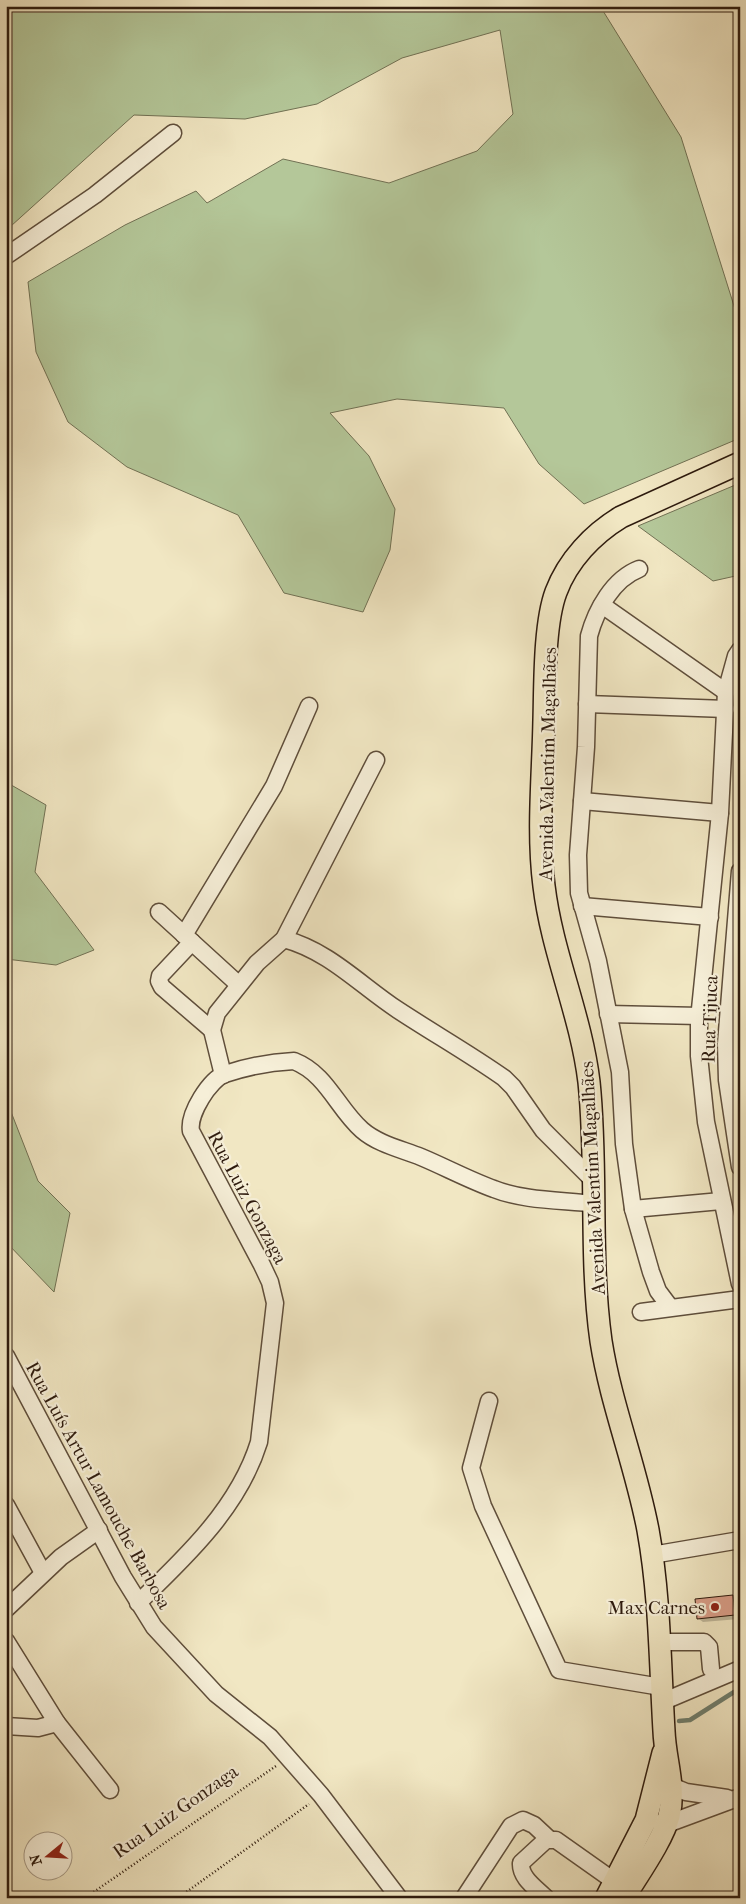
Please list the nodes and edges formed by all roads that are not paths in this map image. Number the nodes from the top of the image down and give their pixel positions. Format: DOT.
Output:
graph roads {
  1 [pos="173,133"];
  2 [pos="6,256"];
  3 [pos="740,463"];
  4 [pos="640,569"];
  5 [pos="602,605"];
  6 [pos="740,650"];
  7 [pos="726,692"];
  8 [pos="587,704"];
  9 [pos="309,706"];
  10 [pos="726,709"];
  11 [pos="376,760"];
  12 [pos="582,801"];
  13 [pos="720,813"];
  14 [pos="740,871"];
  15 [pos="582,906"];
  16 [pos="738,906"];
  17 [pos="159,912"];
  18 [pos="710,918"];
  19 [pos="188,938"];
  20 [pos="284,940"];
  21 [pos="238,984"];
  22 [pos="608,1014"];
  23 [pos="734,1014"];
  24 [pos="700,1016"];
  25 [pos="212,1030"];
  26 [pos="223,1075"];
  27 [pos="740,1167"];
  28 [pos="595,1182"];
  29 [pos="721,1200"];
  30 [pos="595,1204"];
  31 [pos="633,1209"];
  32 [pos="740,1284"];
  33 [pos="740,1300"];
  34 [pos="670,1307"];
  35 [pos="640,1312"];
  36 [pos="6,1356"];
  37 [pos="490,1401"];
  38 [pos="6,1506"];
  39 [pos="99,1530"];
  40 [pos="740,1540"];
  41 [pos="652,1555"];
  42 [pos="43,1573"];
  43 [pos="138,1602"];
  44 [pos="6,1609"];
  45 [pos="6,1641"];
  46 [pos="660,1642"];
  47 [pos="711,1669"];
  48 [pos="740,1669"];
  49 [pos="662,1694"];
  50 [pos="57,1723"];
  51 [pos="6,1726"];
  52 [pos="664,1782"];
  53 [pos="110,1790"];
  54 [pos="737,1798"];
  55 [pos="657,1822"];
  56 [pos="549,1839"];
  57 [pos="615,1892"];
  58 [pos="399,1898"];
  59 [pos="464,1898"];
  60 [pos="546,1898"];
  1 -- 2 [label="street"];
  3 -- 28 [label="main road, Avenida Valentim Magalhães"];
  4 -- 5 [label="street"];
  5 -- 7 [label="street"];
  5 -- 8 [label="street"];
  6 -- 7 [label="street"];
  7 -- 10 [label="street"];
  8 -- 10 [label="street"];
  8 -- 12 [label="street"];
  9 -- 19 [label="street"];
  10 -- 13 [label="street"];
  11 -- 20 [label="street"];
  12 -- 13 [label="street"];
  12 -- 15 [label="street"];
  13 -- 18 [label="street"];
  14 -- 16 [label="street, Rua Tijuca"];
  15 -- 18 [label="street"];
  15 -- 22 [label="street"];
  16 -- 23 [label="street, Rua Tijuca"];
  17 -- 19 [label="street"];
  18 -- 24 [label="street"];
  19 -- 21 [label="street"];
  19 -- 25 [label="street"];
  20 -- 21 [label="street"];
  20 -- 28 [label="street"];
  21 -- 25 [label="street"];
  22 -- 24 [label="street"];
  22 -- 31 [label="street"];
  23 -- 27 [label="street, Rua Tijuca"];
  24 -- 29 [label="street"];
  25 -- 26 [label="street"];
  26 -- 30 [label="street"];
  26 -- 43 [label="street, Rua Luiz Gonzaga"];
  28 -- 30 [label="main road, Avenida Valentim Magalhães"];
  29 -- 31 [label="street"];
  29 -- 32 [label="street"];
  30 -- 41 [label="main road, Avenida Valentim Magalhães"];
  31 -- 34 [label="street"];
  33 -- 34 [label="street"];
  34 -- 35 [label="street"];
  36 -- 39 [label="street, Rua Luís Artur Lamouche Barbosa"];
  37 -- 49 [label="street"];
  38 -- 42 [label="street"];
  39 -- 42 [label="street"];
  39 -- 43 [label="street, Rua Luís Artur Lamouche Barbosa"];
  40 -- 41 [label="street"];
  41 -- 46 [label="main road, Avenida Valentim Magalhães"];
  42 -- 44 [label="street"];
  43 -- 58 [label="street, Rua Luís Artur Lamouche Barbosa"];
  45 -- 50 [label="street"];
  46 -- 47 [label="street"];
  46 -- 49 [label="main road, Avenida Valentim Magalhães"];
  48 -- 49 [label="street"];
  49 -- 52 [label="main road, Avenida Valentim Magalhães"];
  50 -- 51 [label="street"];
  50 -- 53 [label="street"];
  52 -- 54 [label="street"];
  52 -- 55 [label="main road, Avenida Valentim Magalhães"];
  54 -- 55 [label="street"];
  55 -- 57 [label="main road, Avenida Valentim Magalhães"];
  56 -- 57 [label="street"];
  56 -- 59 [label="street"];
  56 -- 60 [label="street"];
}
